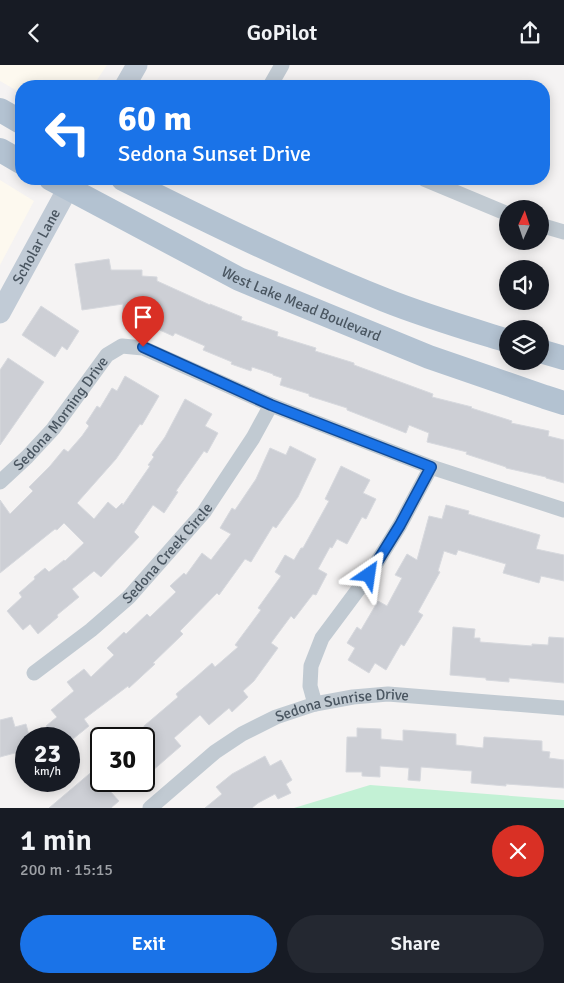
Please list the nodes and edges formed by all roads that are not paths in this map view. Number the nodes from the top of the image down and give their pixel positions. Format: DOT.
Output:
graph roads {
  1 [pos="137,65"];
  2 [pos="282,65"];
  3 [pos="128,80"];
  4 [pos="273,80"];
  5 [pos="0,110"];
  6 [pos="15,119"];
  7 [pos="0,149"];
  8 [pos="15,158"];
  9 [pos="63,185"];
  10 [pos="69,185"];
  11 [pos="135,185"];
  12 [pos="438,185"];
  13 [pos="499,210"];
  14 [pos="549,228"];
  15 [pos="564,232"];
  16 [pos="0,313"];
  17 [pos="499,338"];
  18 [pos="549,354"];
  19 [pos="564,358"];
  20 [pos="564,403"];
  21 [pos="271,405"];
  22 [pos="431,467"];
  23 [pos="0,482"];
  24 [pos="564,510"];
  25 [pos="34,673"];
  26 [pos="315,704"];
  27 [pos="564,708"];
  28 [pos="150,808"];
  1 -- 3 [label="street"];
  2 -- 4 [label="street"];
  5 -- 6 [label="main road"];
  7 -- 8 [label="main road"];
  9 -- 16 [label="street, Scholar Lane"];
  10 -- 20 [label="main road, West Lake Mead Boulevard"];
  11 -- 17 [label="main road"];
  12 -- 13 [label="street"];
  14 -- 15 [label="street"];
  18 -- 19 [label="main road"];
  21 -- 22 [label="street"];
  21 -- 23 [label="street, Sedona Morning Drive"];
  21 -- 25 [label="street, Sedona Creek Circle"];
  22 -- 24 [label="street"];
  22 -- 26 [label="street"];
  26 -- 27 [label="street, Sedona Sunrise Drive"];
  26 -- 28 [label="street, Sedona Sunrise Drive"];
}
